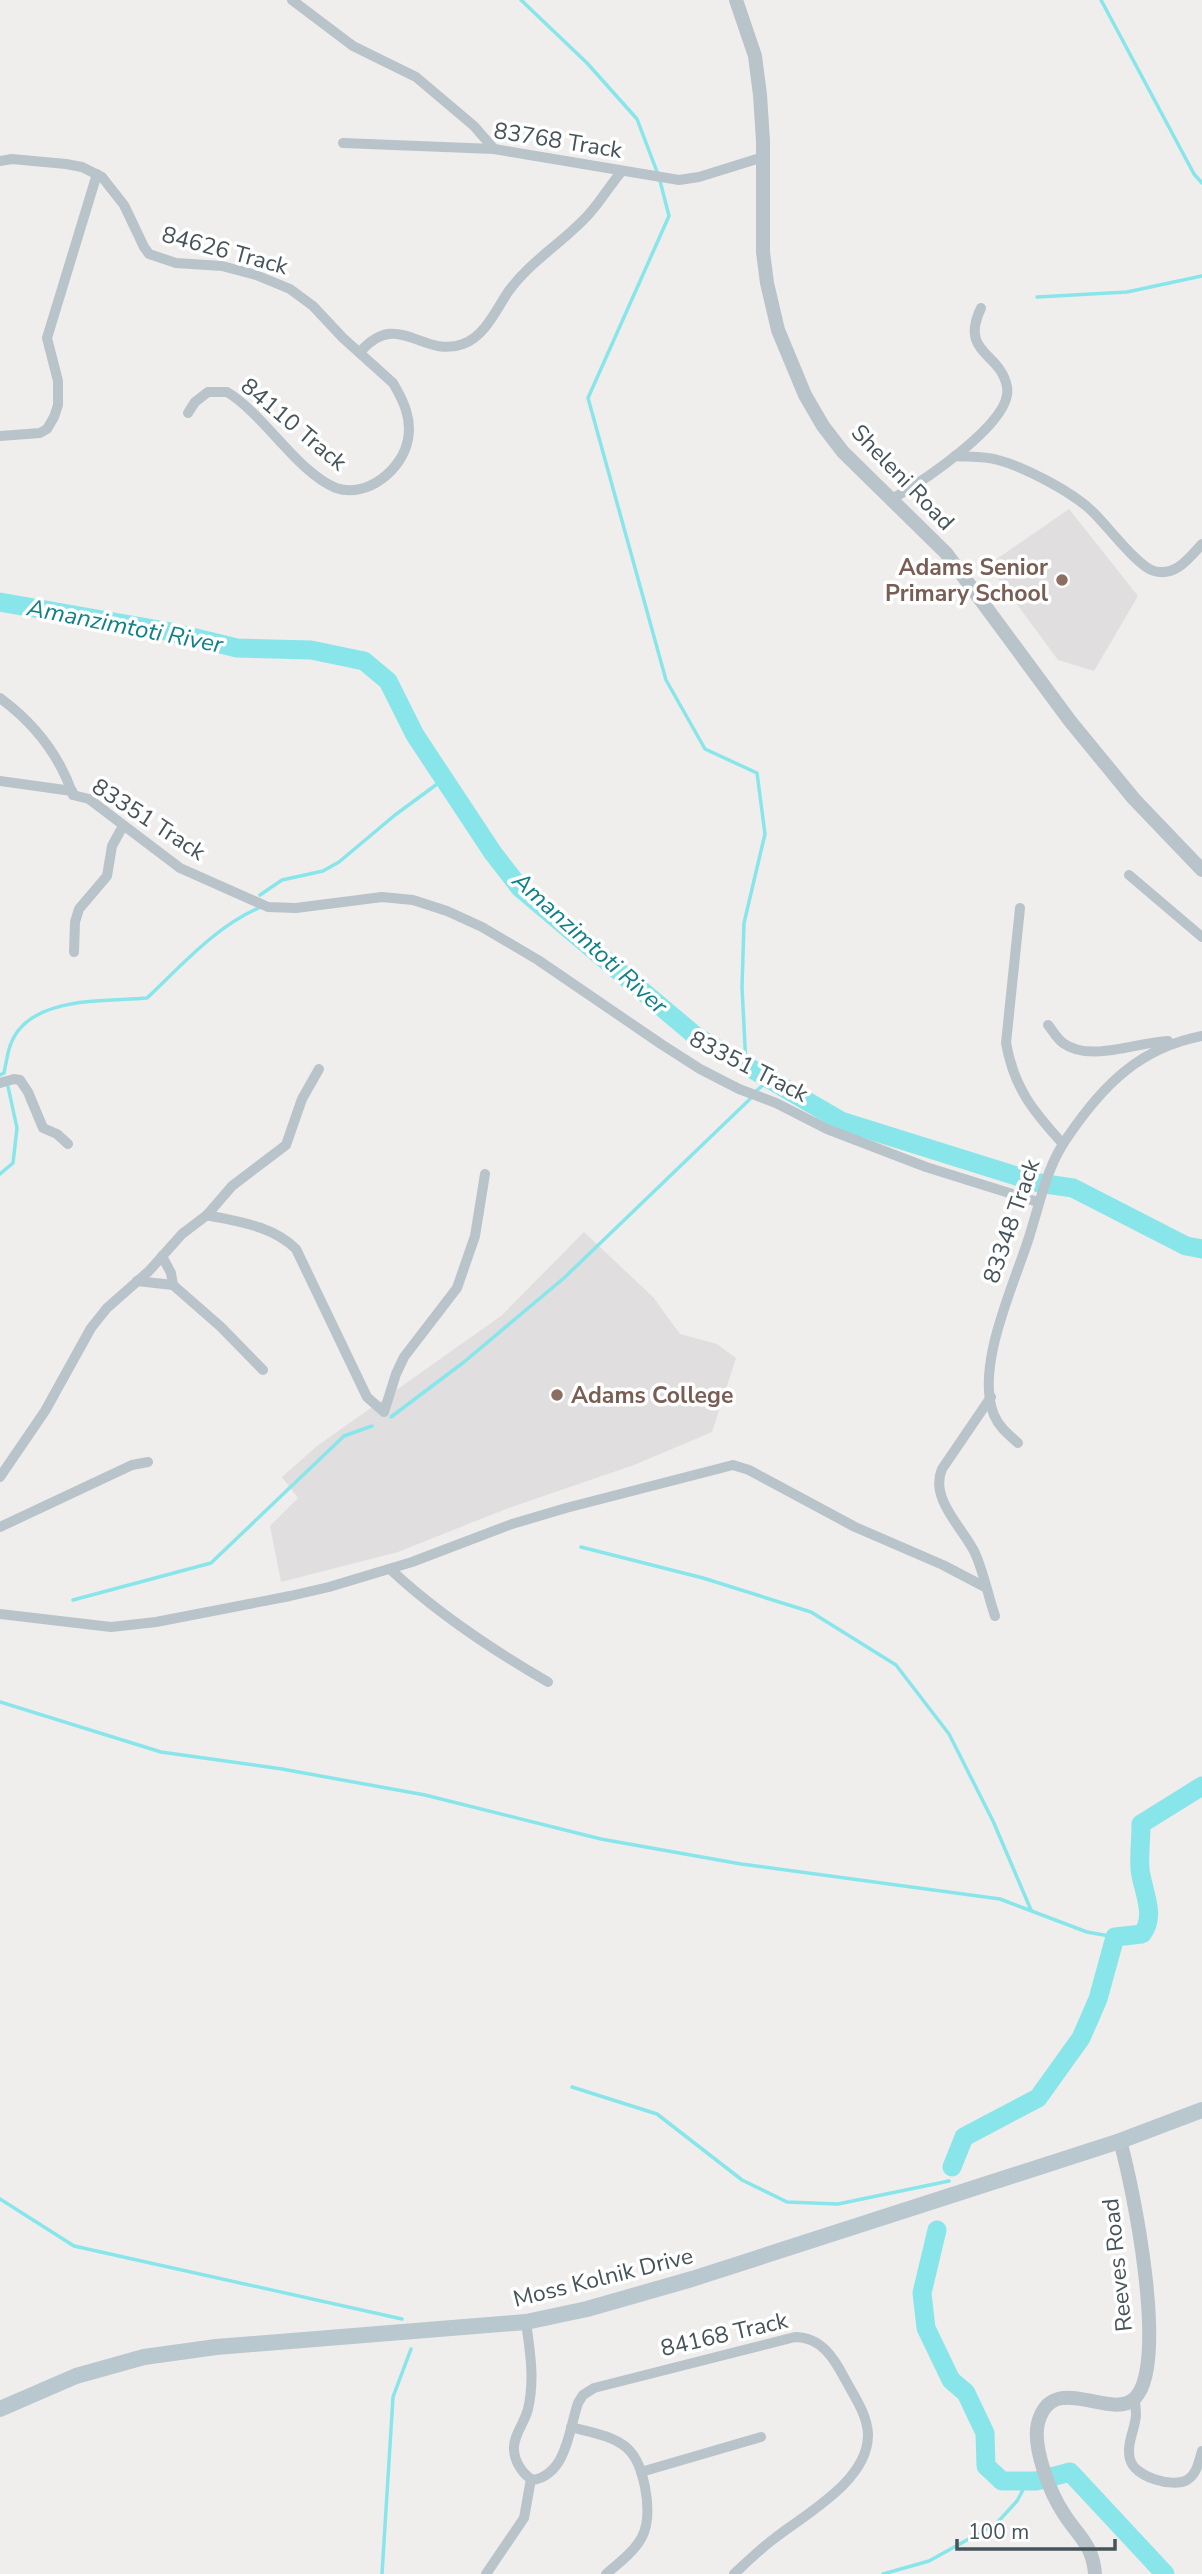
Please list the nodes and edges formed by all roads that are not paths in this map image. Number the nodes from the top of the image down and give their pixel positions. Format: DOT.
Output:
graph roads {
  1 [pos="292,0"];
  2 [pos="736,0"];
  3 [pos="343,143"];
  4 [pos="494,149"];
  5 [pos="763,158"];
  6 [pos="0,160"];
  7 [pos="622,171"];
  8 [pos="97,174"];
  9 [pos="981,308"];
  10 [pos="360,352"];
  11 [pos="188,413"];
  12 [pos="0,436"];
  13 [pos="955,456"];
  14 [pos="892,499"];
  15 [pos="1202,544"];
  16 [pos="0,698"];
  17 [pos="0,781"];
  18 [pos="73,794"];
  19 [pos="123,826"];
  20 [pos="1202,870"];
  21 [pos="1129,875"];
  22 [pos="1020,908"];
  23 [pos="1202,937"];
  24 [pos="74,952"];
  25 [pos="1048,1026"];
  26 [pos="1202,1036"];
  27 [pos="1176,1042"];
  28 [pos="318,1069"];
  29 [pos="0,1083"];
  30 [pos="68,1144"];
  31 [pos="1063,1144"];
  32 [pos="485,1174"];
  33 [pos="1038,1202"];
  34 [pos="207,1214"];
  35 [pos="162,1256"];
  36 [pos="137,1281"];
  37 [pos="173,1284"];
  38 [pos="263,1370"];
  39 [pos="990,1397"];
  40 [pos="1018,1443"];
  41 [pos="148,1462"];
  42 [pos="0,1477"];
  43 [pos="0,1527"];
  44 [pos="390,1569"];
  45 [pos="985,1587"];
  46 [pos="0,1614"];
  47 [pos="995,1616"];
  48 [pos="548,1682"];
  49 [pos="1202,2109"];
  50 [pos="1120,2141"];
  51 [pos="526,2322"];
  52 [pos="1135,2399"];
  53 [pos="0,2409"];
  54 [pos="571,2427"];
  55 [pos="761,2437"];
  56 [pos="1202,2451"];
  57 [pos="641,2472"];
  58 [pos="531,2479"];
  59 [pos="486,2574"];
  60 [pos="606,2574"];
  61 [pos="734,2574"];
  62 [pos="1095,2574"];
  1 -- 4 [label="street"];
  2 -- 5 [label="street, Sheleni Road"];
  3 -- 4 [label="street, 83768 Track"];
  4 -- 7 [label="street, 83768 Track"];
  5 -- 7 [label="street, 83768 Track"];
  5 -- 14 [label="street, Sheleni Road"];
  6 -- 8 [label="street"];
  7 -- 10 [label="street"];
  8 -- 10 [label="street, 84626 Track"];
  8 -- 12 [label="street"];
  9 -- 13 [label="street"];
  10 -- 11 [label="street, 84110 Track"];
  13 -- 14 [label="street"];
  13 -- 15 [label="street"];
  14 -- 20 [label="street, Sheleni Road"];
  16 -- 18 [label="street"];
  17 -- 18 [label="street, 83351 Track"];
  18 -- 19 [label="street, 83351 Track"];
  19 -- 24 [label="street"];
  19 -- 33 [label="street, 83351 Track"];
  21 -- 23 [label="street"];
  22 -- 31 [label="street"];
  25 -- 27 [label="street"];
  26 -- 27 [label="street, 83348 Track"];
  27 -- 31 [label="street, 83348 Track"];
  28 -- 34 [label="street"];
  29 -- 30 [label="street"];
  31 -- 33 [label="street, 83348 Track"];
  32 -- 34 [label="street"];
  33 -- 39 [label="street, 83348 Track"];
  34 -- 35 [label="street"];
  35 -- 36 [label="street"];
  35 -- 37 [label="street"];
  36 -- 37 [label="street"];
  36 -- 42 [label="street"];
  37 -- 38 [label="street"];
  39 -- 40 [label="street, 83348 Track"];
  39 -- 45 [label="street"];
  41 -- 43 [label="street"];
  44 -- 45 [label="street"];
  44 -- 46 [label="street"];
  44 -- 48 [label="street"];
  45 -- 47 [label="street"];
  49 -- 50 [label="main road, Moss Kolnik Drive"];
  50 -- 51 [label="main road, Moss Kolnik Drive"];
  50 -- 52 [label="street, Reeves Road"];
  51 -- 53 [label="main road, Moss Kolnik Drive"];
  51 -- 58 [label="street"];
  52 -- 56 [label="street"];
  52 -- 62 [label="street"];
  54 -- 57 [label="street"];
  54 -- 58 [label="street, 84168 Track"];
  54 -- 61 [label="street, 84168 Track"];
  55 -- 57 [label="street"];
  57 -- 60 [label="street"];
  58 -- 59 [label="street"];
}
